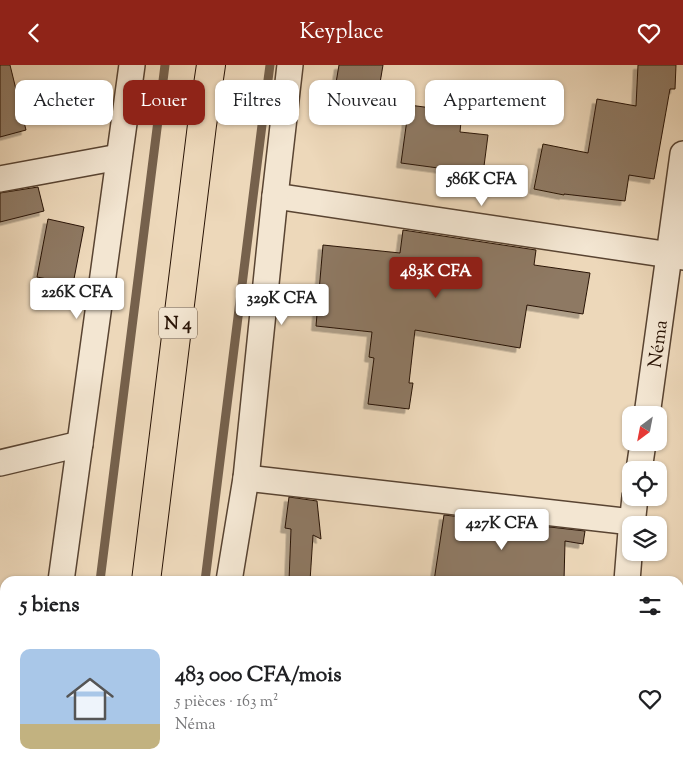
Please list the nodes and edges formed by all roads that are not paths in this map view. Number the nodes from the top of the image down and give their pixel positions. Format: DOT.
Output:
graph roads {
  1 [pos="132,65"];
  2 [pos="211,65"];
  3 [pos="290,65"];
  4 [pos="683,154"];
  5 [pos="119,157"];
  6 [pos="0,179"];
  7 [pos="275,195"];
  8 [pos="676,256"];
  9 [pos="649,406"];
  10 [pos="80,444"];
  11 [pos="0,463"];
  12 [pos="246,477"];
  13 [pos="622,525"];
  14 [pos="628,561"];
  15 [pos="62,576"];
  16 [pos="147,576"];
  17 [pos="231,576"];
  18 [pos="627,576"];
  1 -- 5 [label="street"];
  2 -- 16 [label="highway, N 4"];
  3 -- 7 [label="street"];
  4 -- 8 [label="street, Néma"];
  5 -- 6 [label="street"];
  5 -- 10 [label="street"];
  7 -- 8 [label="street"];
  7 -- 12 [label="street"];
  8 -- 9 [label="street, Néma"];
  10 -- 11 [label="street"];
  10 -- 15 [label="street"];
  12 -- 13 [label="street"];
  12 -- 17 [label="street"];
  14 -- 18 [label="street"];
}
